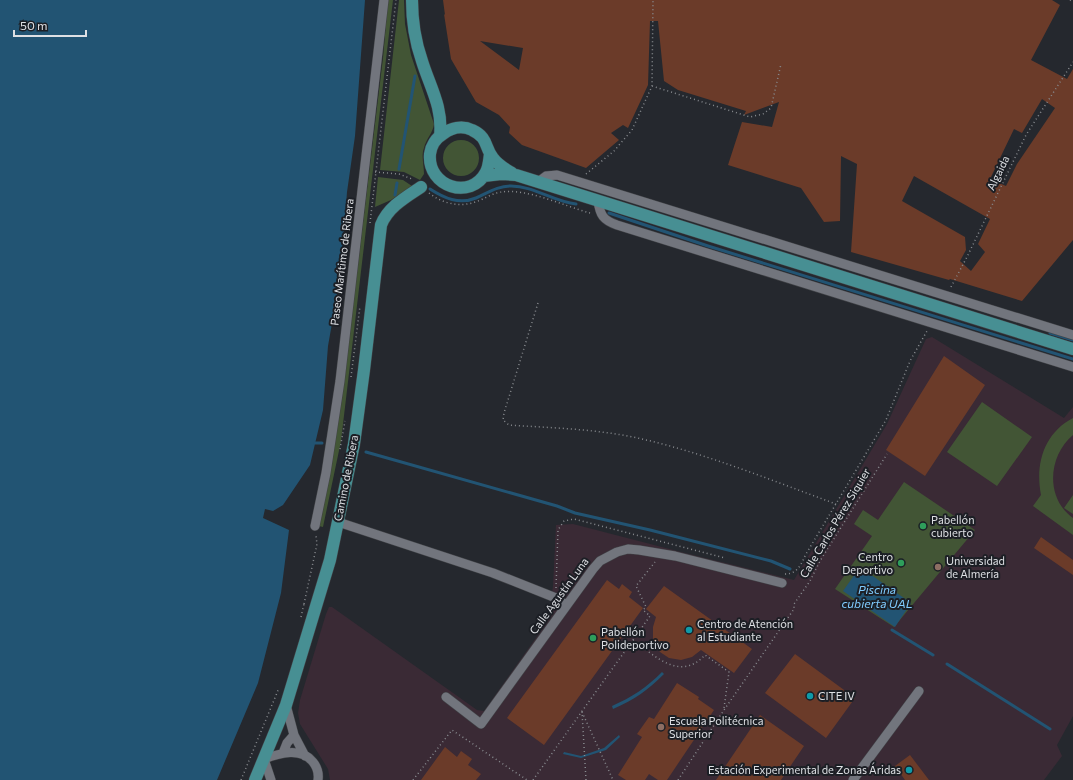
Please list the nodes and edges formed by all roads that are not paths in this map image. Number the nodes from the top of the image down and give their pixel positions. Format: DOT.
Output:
graph roads {
  1 [pos="384,0"];
  2 [pos="412,0"];
  3 [pos="439,107"];
  4 [pos="458,128"];
  5 [pos="440,136"];
  6 [pos="490,154"];
  7 [pos="431,167"];
  8 [pos="516,175"];
  9 [pos="484,176"];
  10 [pos="538,182"];
  11 [pos="446,184"];
  12 [pos="423,186"];
  13 [pos="598,201"];
  14 [pos="1073,335"];
  15 [pos="1073,349"];
  16 [pos="1073,367"];
  17 [pos="338,522"];
  18 [pos="315,526"];
  19 [pos="782,583"];
  20 [pos="566,605"];
  21 [pos="919,691"];
  22 [pos="446,697"];
  23 [pos="286,705"];
  24 [pos="294,735"];
  25 [pos="283,753"];
  26 [pos="305,756"];
  27 [pos="264,758"];
  28 [pos="258,778"];
  29 [pos="271,780"];
  30 [pos="318,780"];
  31 [pos="853,780"];
  1 -- 18 [label="street, Paseo Marítimo de Ribera"];
  2 -- 3 [label="main road"];
  3 -- 4 [label="main road"];
  3 -- 5 [label="main road"];
  4 -- 5 [label="main road"];
  4 -- 6 [label="main road"];
  5 -- 7 [label="main road"];
  6 -- 8 [label="main road"];
  6 -- 9 [label="main road"];
  7 -- 11 [label="main road"];
  7 -- 12 [label="main road"];
  8 -- 9 [label="main road"];
  8 -- 10 [label="main road"];
  9 -- 11 [label="main road"];
  10 -- 13 [label="main road"];
  10 -- 14 [label="street"];
  11 -- 12 [label="main road"];
  12 -- 17 [label="main road, Camino de Ribera"];
  13 -- 15 [label="main road"];
  13 -- 16 [label="street"];
  17 -- 20 [label="street"];
  17 -- 23 [label="main road, Camino de Ribera"];
  19 -- 20 [label="street, Calle Agustín Luna"];
  20 -- 22 [label="street, Calle Agustín Luna"];
  21 -- 31 [label="street"];
  23 -- 24 [label="street"];
  23 -- 27 [label="main road, Camino de Ribera"];
  24 -- 25 [label="street"];
  24 -- 26 [label="street"];
  25 -- 26 [label="street"];
  25 -- 27 [label="street"];
  26 -- 30 [label="street"];
  27 -- 28 [label="main road, Camino de Ribera"];
  27 -- 29 [label="street"];
}
